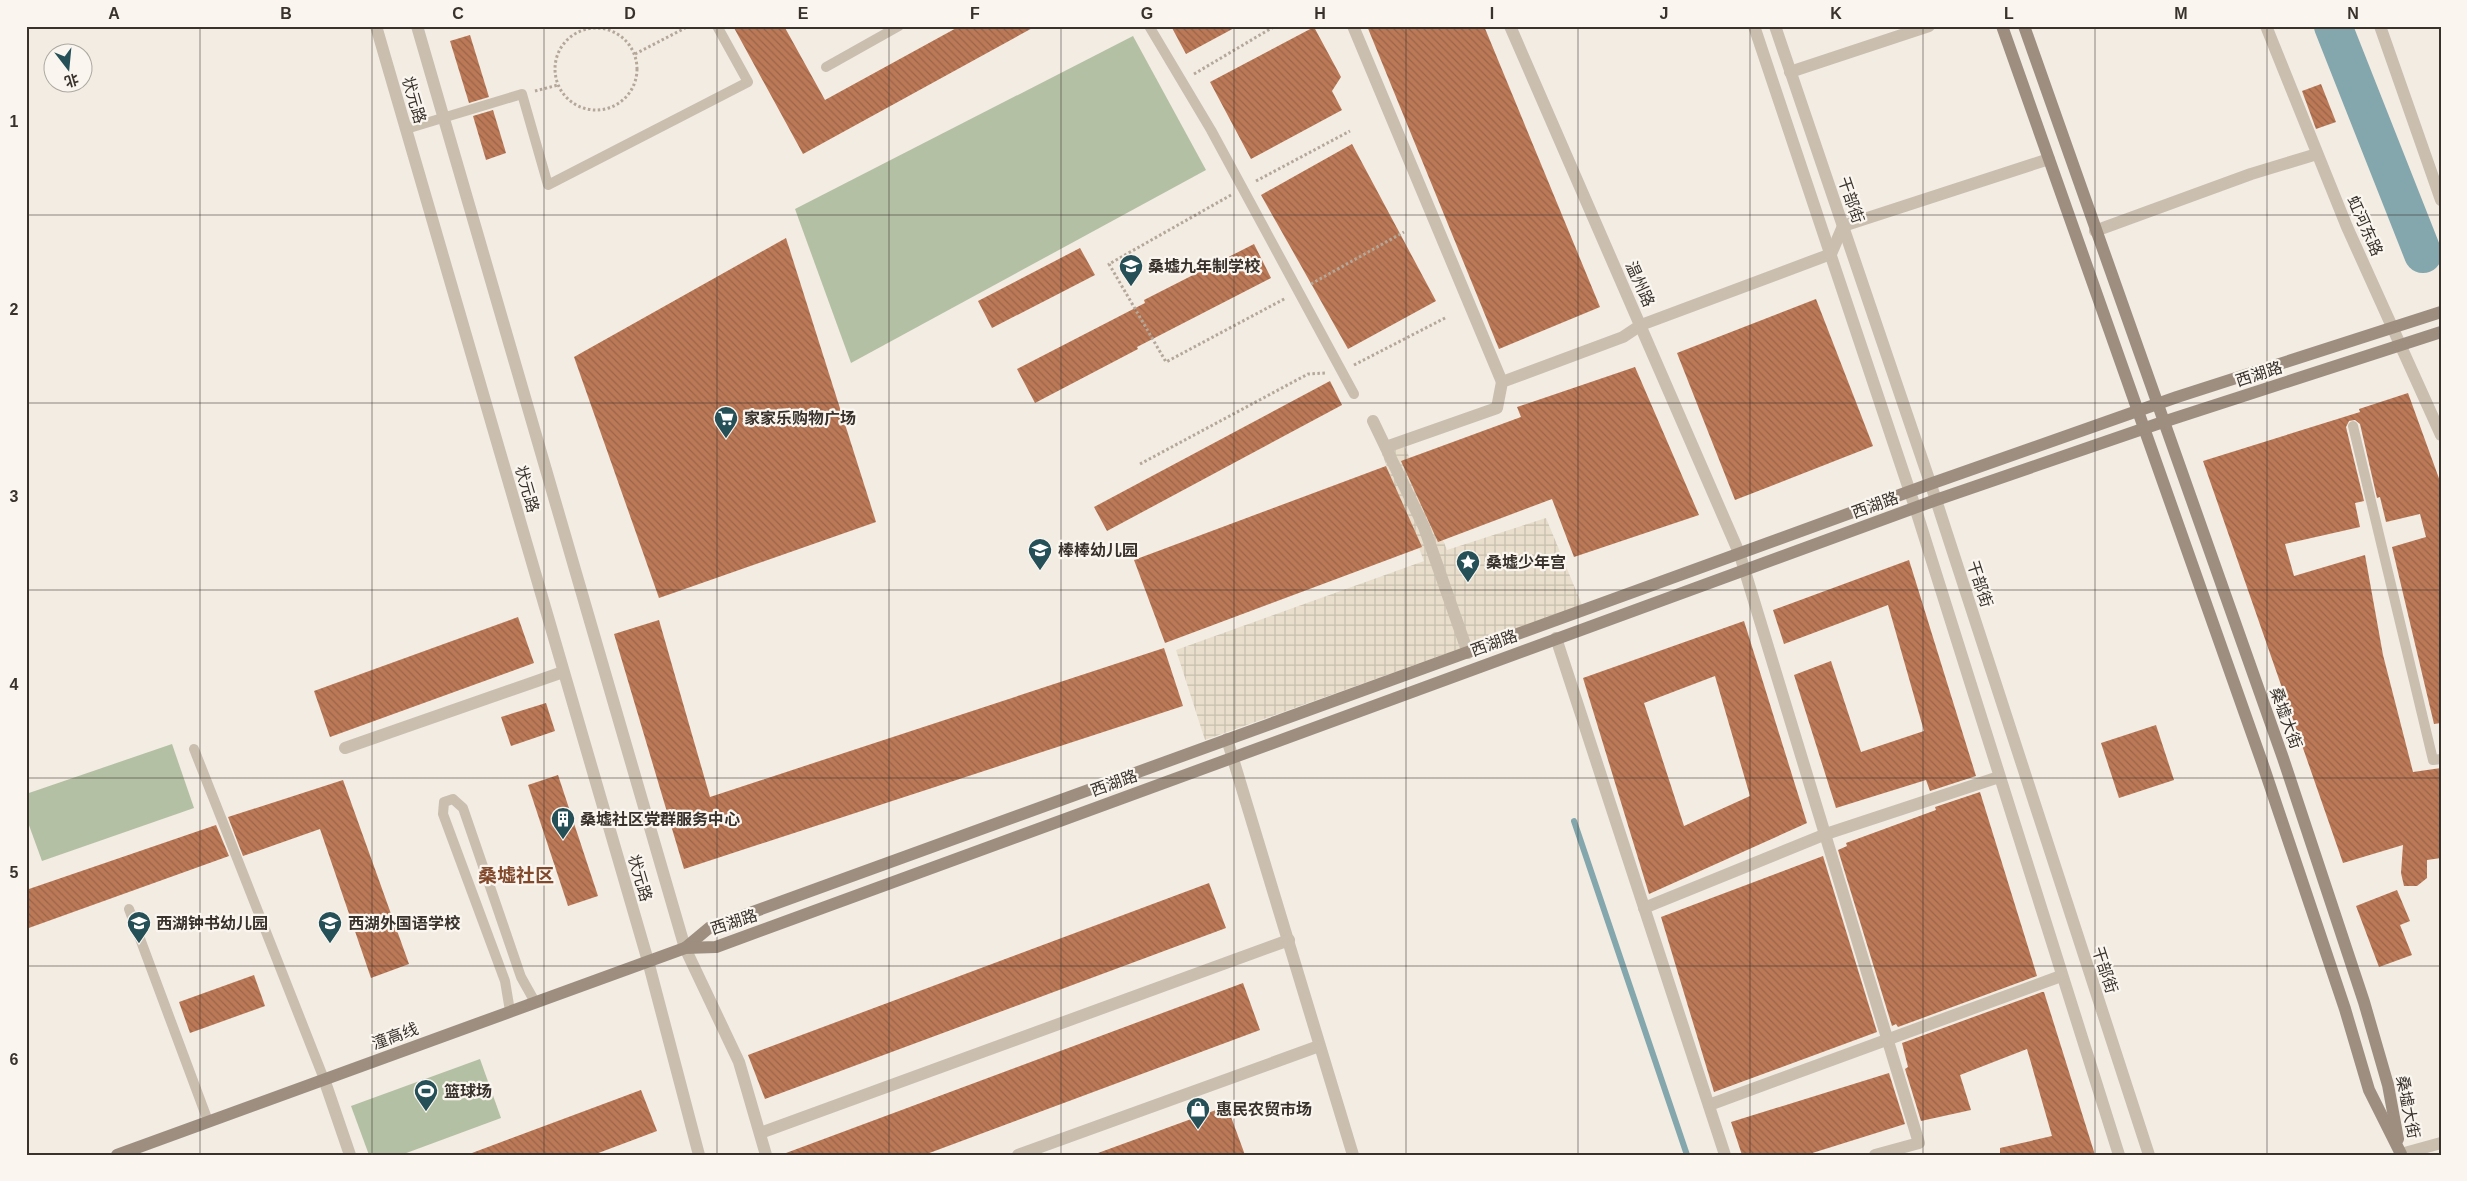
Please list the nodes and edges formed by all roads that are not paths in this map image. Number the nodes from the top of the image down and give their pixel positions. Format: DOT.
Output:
graph roads {
  1 [pos="376,26"];
  2 [pos="417,26"];
  3 [pos="717,26"];
  4 [pos="899,26"];
  5 [pos="1149,26"];
  6 [pos="1353,26"];
  7 [pos="1510,26"];
  8 [pos="1754,26"];
  9 [pos="1775,26"];
  10 [pos="1930,26"];
  11 [pos="2002,26"];
  12 [pos="2024,26"];
  13 [pos="2266,26"];
  14 [pos="2380,26"];
  15 [pos="826,67"];
  16 [pos="1790,72"];
  17 [pos="443,118"];
  18 [pos="406,129"];
  19 [pos="2317,154"];
  20 [pos="2049,159"];
  21 [pos="2441,200"];
  22 [pos="1843,226"];
  23 [pos="2095,231"];
  24 [pos="1830,254"];
  25 [pos="2441,312"];
  26 [pos="1641,325"];
  27 [pos="2393,328"];
  28 [pos="2441,332"];
  29 [pos="2401,346"];
  30 [pos="1502,382"];
  31 [pos="1354,394"];
  32 [pos="2157,405"];
  33 [pos="2138,411"];
  34 [pos="1373,421"];
  35 [pos="2163,422"];
  36 [pos="2353,426"];
  37 [pos="2144,429"];
  38 [pos="2441,436"];
  39 [pos="1386,447"];
  40 [pos="1930,484"];
  41 [pos="1910,492"];
  42 [pos="1936,500"];
  43 [pos="1915,507"];
  44 [pos="1740,555"];
  45 [pos="1745,569"];
  46 [pos="1556,638"];
  47 [pos="1468,653"];
  48 [pos="563,672"];
  49 [pos="1227,739"];
  50 [pos="345,748"];
  51 [pos="194,749"];
  52 [pos="1233,757"];
  53 [pos="2441,759"];
  54 [pos="1999,777"];
  55 [pos="1826,834"];
  56 [pos="1644,908"];
  57 [pos="129,909"];
  58 [pos="1289,940"];
  59 [pos="685,948"];
  60 [pos="648,961"];
  61 [pos="2061,976"];
  62 [pos="535,1002"];
  63 [pos="510,1011"];
  64 [pos="1888,1040"];
  65 [pos="1319,1046"];
  66 [pos="324,1079"];
  67 [pos="1709,1105"];
  68 [pos="208,1122"];
  69 [pos="760,1133"];
  70 [pos="2441,1143"];
  71 [pos="1893,1152"];
  72 [pos="2400,1154"];
  73 [pos="117,1155"];
  74 [pos="350,1155"];
  75 [pos="699,1155"];
  76 [pos="766,1155"];
  77 [pos="1018,1155"];
  78 [pos="1353,1155"];
  79 [pos="1725,1155"];
  80 [pos="1875,1155"];
  81 [pos="2119,1155"];
  82 [pos="2148,1155"];
  1 -- 18 [label="street, 状元路"];
  2 -- 17 [label="street, 状元路"];
  3 -- 17 [label="lane"];
  4 -- 15 [label="lane"];
  5 -- 31 [label="lane"];
  6 -- 30 [label="street"];
  7 -- 26 [label="street, 温州路"];
  8 -- 24 [label="street"];
  9 -- 16 [label="street, 干部街"];
  10 -- 16 [label="street"];
  11 -- 20 [label="main road, 桑墟大街"];
  12 -- 23 [label="main road, 桑墟大街"];
  13 -- 19 [label="street, 虹河东路"];
  14 -- 21 [label="street"];
  16 -- 22 [label="street, 干部街"];
  17 -- 18 [label="lane"];
  17 -- 59 [label="street, 状元路"];
  18 -- 48 [label="street, 状元路"];
  19 -- 23 [label="street"];
  19 -- 27 [label="street, 虹河东路"];
  20 -- 22 [label="street"];
  20 -- 33 [label="main road, 桑墟大街"];
  22 -- 24 [label="street"];
  22 -- 40 [label="street, 干部街"];
  23 -- 32 [label="main road, 桑墟大街"];
  24 -- 26 [label="street"];
  24 -- 41 [label="street"];
  25 -- 27 [label="main road, 西湖路"];
  26 -- 30 [label="street"];
  26 -- 44 [label="street, 温州路"];
  27 -- 29 [label="street, 虹河东路"];
  27 -- 32 [label="main road, 西湖路"];
  28 -- 29 [label="main road, 西湖路"];
  29 -- 35 [label="main road, 西湖路"];
  29 -- 38 [label="street, 虹河东路"];
  30 -- 39 [label="street"];
  32 -- 33 [label="main road, 西湖路"];
  32 -- 35 [label="main road, 桑墟大街"];
  33 -- 37 [label="main road, 桑墟大街"];
  33 -- 40 [label="main road, 西湖路"];
  34 -- 39 [label="street"];
  35 -- 37 [label="main road, 西湖路"];
  35 -- 72 [label="main road, 桑墟大街"];
  36 -- 53 [label="lane"];
  37 -- 42 [label="main road, 西湖路"];
  37 -- 72 [label="main road, 桑墟大街"];
  39 -- 47 [label="street"];
  40 -- 41 [label="main road, 西湖路"];
  40 -- 42 [label="street, 干部街"];
  41 -- 43 [label="street"];
  41 -- 44 [label="main road, 西湖路"];
  42 -- 43 [label="main road, 西湖路"];
  42 -- 82 [label="street, 干部街"];
  43 -- 45 [label="main road, 西湖路"];
  43 -- 54 [label="street"];
  44 -- 45 [label="street, 温州路"];
  44 -- 47 [label="main road, 西湖路"];
  45 -- 46 [label="main road, 西湖路"];
  45 -- 55 [label="street, 温州路"];
  46 -- 52 [label="main road, 西湖路"];
  46 -- 56 [label="street"];
  47 -- 49 [label="main road, 西湖路"];
  48 -- 50 [label="street"];
  48 -- 60 [label="street, 状元路"];
  49 -- 52 [label="street"];
  49 -- 59 [label="main road, 西湖路"];
  51 -- 66 [label="lane"];
  52 -- 58 [label="street"];
  52 -- 59 [label="main road, 西湖路"];
  54 -- 55 [label="street"];
  54 -- 61 [label="street"];
  55 -- 56 [label="street"];
  55 -- 64 [label="street, 温州路"];
  56 -- 67 [label="street"];
  57 -- 68 [label="lane"];
  58 -- 65 [label="street"];
  58 -- 69 [label="street"];
  59 -- 60 [label="main road, 潼高线"];
  59 -- 69 [label="street, 状元路"];
  60 -- 62 [label="main road, 潼高线"];
  60 -- 75 [label="street, 状元路"];
  61 -- 64 [label="street"];
  61 -- 81 [label="street"];
  62 -- 63 [label="main road, 潼高线"];
  62 -- 63 [label="lane"];
  63 -- 66 [label="main road, 潼高线"];
  64 -- 67 [label="street"];
  64 -- 71 [label="street, 温州路"];
  65 -- 77 [label="street"];
  65 -- 78 [label="street"];
  66 -- 68 [label="main road, 潼高线"];
  66 -- 74 [label="street"];
  67 -- 79 [label="street"];
  68 -- 73 [label="main road, 潼高线"];
  69 -- 76 [label="street, 状元路"];
  70 -- 72 [label="street"];
  71 -- 80 [label="street"];
}
